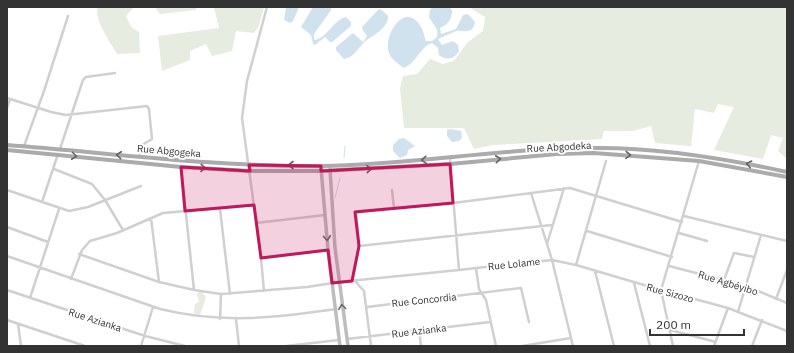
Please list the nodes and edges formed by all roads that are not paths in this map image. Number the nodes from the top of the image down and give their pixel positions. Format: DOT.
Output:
graph roads {
  1 [pos="267,7"];
  2 [pos="68,16"];
  3 [pos="114,73"];
  4 [pos="8,99"];
  5 [pos="7,108"];
  6 [pos="38,108"];
  7 [pos="72,115"];
  8 [pos="7,145"];
  9 [pos="24,146"];
  10 [pos="60,149"];
  11 [pos="7,150"];
  12 [pos="58,154"];
  13 [pos="139,157"];
  14 [pos="450,158"];
  15 [pos="606,161"];
  16 [pos="699,161"];
  17 [pos="450,164"];
  18 [pos="249,165"];
  19 [pos="321,166"];
  20 [pos="330,166"];
  21 [pos="181,167"];
  22 [pos="54,169"];
  23 [pos="250,171"];
  24 [pos="321,171"];
  25 [pos="330,171"];
  26 [pos="787,172"];
  27 [pos="787,177"];
  28 [pos="141,186"];
  29 [pos="564,188"];
  30 [pos="7,190"];
  31 [pos="392,190"];
  32 [pos="531,193"];
  33 [pos="597,196"];
  34 [pos="105,200"];
  35 [pos="42,202"];
  36 [pos="453,203"];
  37 [pos="254,205"];
  38 [pos="394,208"];
  39 [pos="59,209"];
  40 [pos="220,209"];
  41 [pos="185,211"];
  42 [pos="325,215"];
  43 [pos="684,216"];
  44 [pos="150,218"];
  45 [pos="682,222"];
  46 [pos="256,223"];
  47 [pos="552,225"];
  48 [pos="540,226"];
  49 [pos="7,228"];
  50 [pos="123,230"];
  51 [pos="587,231"];
  52 [pos="679,233"];
  53 [pos="761,235"];
  54 [pos="456,236"];
  55 [pos="706,241"];
  56 [pos="48,242"];
  57 [pos="787,242"];
  58 [pos="547,244"];
  59 [pos="359,246"];
  60 [pos="328,250"];
  61 [pos="80,254"];
  62 [pos="7,256"];
  63 [pos="672,257"];
  64 [pos="754,257"];
  65 [pos="261,258"];
  66 [pos="552,260"];
  67 [pos="576,265"];
  68 [pos="669,266"];
  69 [pos="40,268"];
  70 [pos="476,268"];
  71 [pos="460,270"];
  72 [pos="787,270"];
  73 [pos="595,271"];
  74 [pos="786,278"];
  75 [pos="71,279"];
  76 [pos="724,280"];
  77 [pos="354,281"];
  78 [pos="159,282"];
  79 [pos="339,282"];
  80 [pos="332,283"];
  81 [pos="634,283"];
  82 [pos="746,286"];
  83 [pos="7,290"];
  84 [pos="194,290"];
  85 [pos="661,290"];
  86 [pos="264,291"];
  87 [pos="221,294"];
  88 [pos="230,294"];
  89 [pos="481,294"];
  90 [pos="30,298"];
  91 [pos="776,299"];
  92 [pos="787,303"];
  93 [pos="153,306"];
  94 [pos="367,307"];
  95 [pos="728,308"];
  96 [pos="336,309"];
  97 [pos="738,312"];
  98 [pos="220,319"];
  99 [pos="236,319"];
  100 [pos="7,320"];
  101 [pos="762,320"];
  102 [pos="490,322"];
  103 [pos="529,322"];
  104 [pos="18,324"];
  105 [pos="670,330"];
  106 [pos="787,330"];
  107 [pos="419,331"];
  108 [pos="145,336"];
  109 [pos="370,337"];
  110 [pos="571,338"];
  111 [pos="347,339"];
  112 [pos="339,340"];
  113 [pos="716,342"];
  114 [pos="21,346"];
  115 [pos="85,346"];
  116 [pos="141,346"];
  117 [pos="185,346"];
  118 [pos="239,346"];
  119 [pos="286,346"];
  120 [pos="340,346"];
  121 [pos="348,346"];
  122 [pos="371,346"];
  123 [pos="421,346"];
  124 [pos="496,346"];
  125 [pos="522,346"];
  126 [pos="573,346"];
  127 [pos="614,346"];
  128 [pos="650,346"];
  129 [pos="673,346"];
  130 [pos="714,346"];
  131 [pos="752,346"];
  1 -- 18 [label="street"];
  2 -- 6 [label="street"];
  3 -- 7 [label="street"];
  4 -- 5 [label="street"];
  4 -- 6 [label="street"];
  6 -- 7 [label="street"];
  6 -- 9 [label="street"];
  7 -- 10 [label="street"];
  7 -- 13 [label="street"];
  8 -- 9 [label="main road, Rue Abgogeka"];
  9 -- 10 [label="main road, Rue Abgogeka"];
  13 -- 10 [label="main road, Rue Abgogeka, one-way"];
  11 -- 12 [label="main road, Rue Abgogeka"];
  12 -- 21 [label="main road, Rue Abgogeka, one-way"];
  12 -- 22 [label="street"];
  13 -- 18 [label="main road, Rue Abgogeka"];
  14 -- 17 [label="street"];
  14 -- 20 [label="main road, Rue Abgodeka, one-way"];
  26 -- 14 [label="main road, Rue Abgodeka, one-way"];
  15 -- 33 [label="street"];
  17 -- 16 [label="main road, Rue Abgodeka, one-way"];
  16 -- 27 [label="main road, Rue Abgodeka"];
  16 -- 43 [label="street"];
  25 -- 17 [label="main road, Rue Abgodeka, one-way"];
  17 -- 36 [label="street"];
  19 -- 18 [label="main road, Rue Abgogeka, one-way"];
  18 -- 23 [label="street"];
  19 -- 20 [label="main road, Rue Abgogeka"];
  19 -- 24 [label="main road"];
  20 -- 25 [label="main road"];
  21 -- 23 [label="main road, Rue Abgogeka, one-way"];
  21 -- 41 [label="street"];
  22 -- 34 [label="street"];
  22 -- 35 [label="street"];
  23 -- 24 [label="main road, Rue Abgogeka"];
  23 -- 37 [label="street"];
  24 -- 25 [label="main road, Rue Abgogeka"];
  24 -- 42 [label="main road"];
  25 -- 79 [label="main road"];
  28 -- 34 [label="street"];
  29 -- 32 [label="street"];
  29 -- 33 [label="street"];
  29 -- 47 [label="street"];
  30 -- 35 [label="street"];
  31 -- 38 [label="street"];
  32 -- 36 [label="street"];
  32 -- 48 [label="street"];
  33 -- 45 [label="street"];
  33 -- 51 [label="street"];
  34 -- 39 [label="street"];
  34 -- 50 [label="street"];
  35 -- 39 [label="street"];
  36 -- 38 [label="street"];
  36 -- 54 [label="street"];
  37 -- 40 [label="street"];
  37 -- 46 [label="street"];
  38 -- 59 [label="street"];
  39 -- 56 [label="street"];
  40 -- 41 [label="street"];
  40 -- 88 [label="street"];
  41 -- 44 [label="street"];
  41 -- 84 [label="street"];
  42 -- 46 [label="street"];
  42 -- 60 [label="main road, one-way"];
  43 -- 45 [label="street"];
  43 -- 53 [label="street"];
  44 -- 50 [label="street"];
  44 -- 78 [label="street"];
  45 -- 52 [label="street"];
  46 -- 65 [label="street"];
  47 -- 48 [label="street"];
  47 -- 58 [label="street"];
  48 -- 54 [label="street"];
  48 -- 58 [label="street"];
  49 -- 56 [label="street"];
  50 -- 61 [label="street"];
  51 -- 63 [label="street"];
  51 -- 67 [label="street"];
  52 -- 55 [label="street"];
  52 -- 63 [label="street"];
  53 -- 57 [label="street"];
  53 -- 64 [label="street"];
  54 -- 59 [label="street"];
  54 -- 71 [label="street"];
  56 -- 69 [label="street"];
  58 -- 66 [label="street"];
  59 -- 77 [label="street"];
  60 -- 65 [label="street"];
  60 -- 80 [label="main road"];
  61 -- 75 [label="street"];
  61 -- 78 [label="street, Rue Lolame"];
  62 -- 69 [label="street"];
  63 -- 68 [label="street"];
  64 -- 76 [label="street"];
  64 -- 82 [label="street"];
  65 -- 86 [label="street"];
  66 -- 67 [label="street, Rue Sizozo"];
  66 -- 70 [label="street, Rue Lolame"];
  66 -- 110 [label="street"];
  67 -- 73 [label="street, Rue Sizozo"];
  68 -- 76 [label="street, Rue Agbéyibo"];
  68 -- 85 [label="street"];
  69 -- 75 [label="street"];
  69 -- 90 [label="street"];
  70 -- 71 [label="street, Rue Lolame"];
  70 -- 89 [label="street"];
  71 -- 77 [label="street, Rue Lolame"];
  72 -- 74 [label="street"];
  73 -- 81 [label="street, Rue Sizozo"];
  73 -- 127 [label="street"];
  74 -- 91 [label="street"];
  75 -- 93 [label="street"];
  76 -- 82 [label="street, Rue Agbéyibo"];
  77 -- 79 [label="street, Rue Lolame"];
  77 -- 94 [label="street"];
  78 -- 84 [label="street, Rue Lolame"];
  79 -- 80 [label="street, Rue Lolame"];
  111 -- 79 [label="main road, one-way"];
  80 -- 86 [label="street, Rue Lolame"];
  80 -- 96 [label="main road"];
  81 -- 85 [label="street, Rue Sizozo"];
  81 -- 128 [label="street"];
  82 -- 91 [label="street, Rue Agbéyibo"];
  82 -- 97 [label="street"];
  83 -- 90 [label="street, Rue Azianka"];
  84 -- 87 [label="street, Rue Lolame"];
  85 -- 95 [label="street, Rue Sizozo"];
  85 -- 105 [label="street"];
  86 -- 88 [label="street, Rue Lolame"];
  87 -- 88 [label="street, Rue Lolame"];
  87 -- 98 [label="street"];
  89 -- 94 [label="street, Rue Concordia"];
  89 -- 102 [label="street"];
  89 -- 103 [label="street, Rue Concordia"];
  90 -- 108 [label="street, Rue Azianka"];
  91 -- 92 [label="street, Rue Agbéyibo"];
  93 -- 98 [label="street"];
  93 -- 108 [label="street"];
  94 -- 109 [label="street"];
  95 -- 97 [label="street, Rue Sizozo"];
  95 -- 113 [label="street"];
  96 -- 99 [label="street"];
  96 -- 112 [label="main road"];
  97 -- 101 [label="street, Rue Sizozo"];
  98 -- 99 [label="street"];
  99 -- 118 [label="street"];
  100 -- 104 [label="street"];
  101 -- 106 [label="street, Rue Sizozo"];
  101 -- 131 [label="street"];
  102 -- 107 [label="street, Rue Azianka"];
  102 -- 124 [label="street"];
  104 -- 114 [label="street"];
  104 -- 115 [label="street"];
  105 -- 113 [label="street"];
  105 -- 129 [label="street"];
  107 -- 109 [label="street, Rue Azianka"];
  107 -- 123 [label="street"];
  108 -- 116 [label="street"];
  108 -- 117 [label="street, Rue Azianka"];
  109 -- 111 [label="street, Rue Azianka"];
  109 -- 122 [label="street"];
  110 -- 125 [label="street"];
  110 -- 126 [label="street"];
  111 -- 121 [label="main road"];
  112 -- 119 [label="street"];
  112 -- 120 [label="main road"];
  113 -- 130 [label="street"];
}
